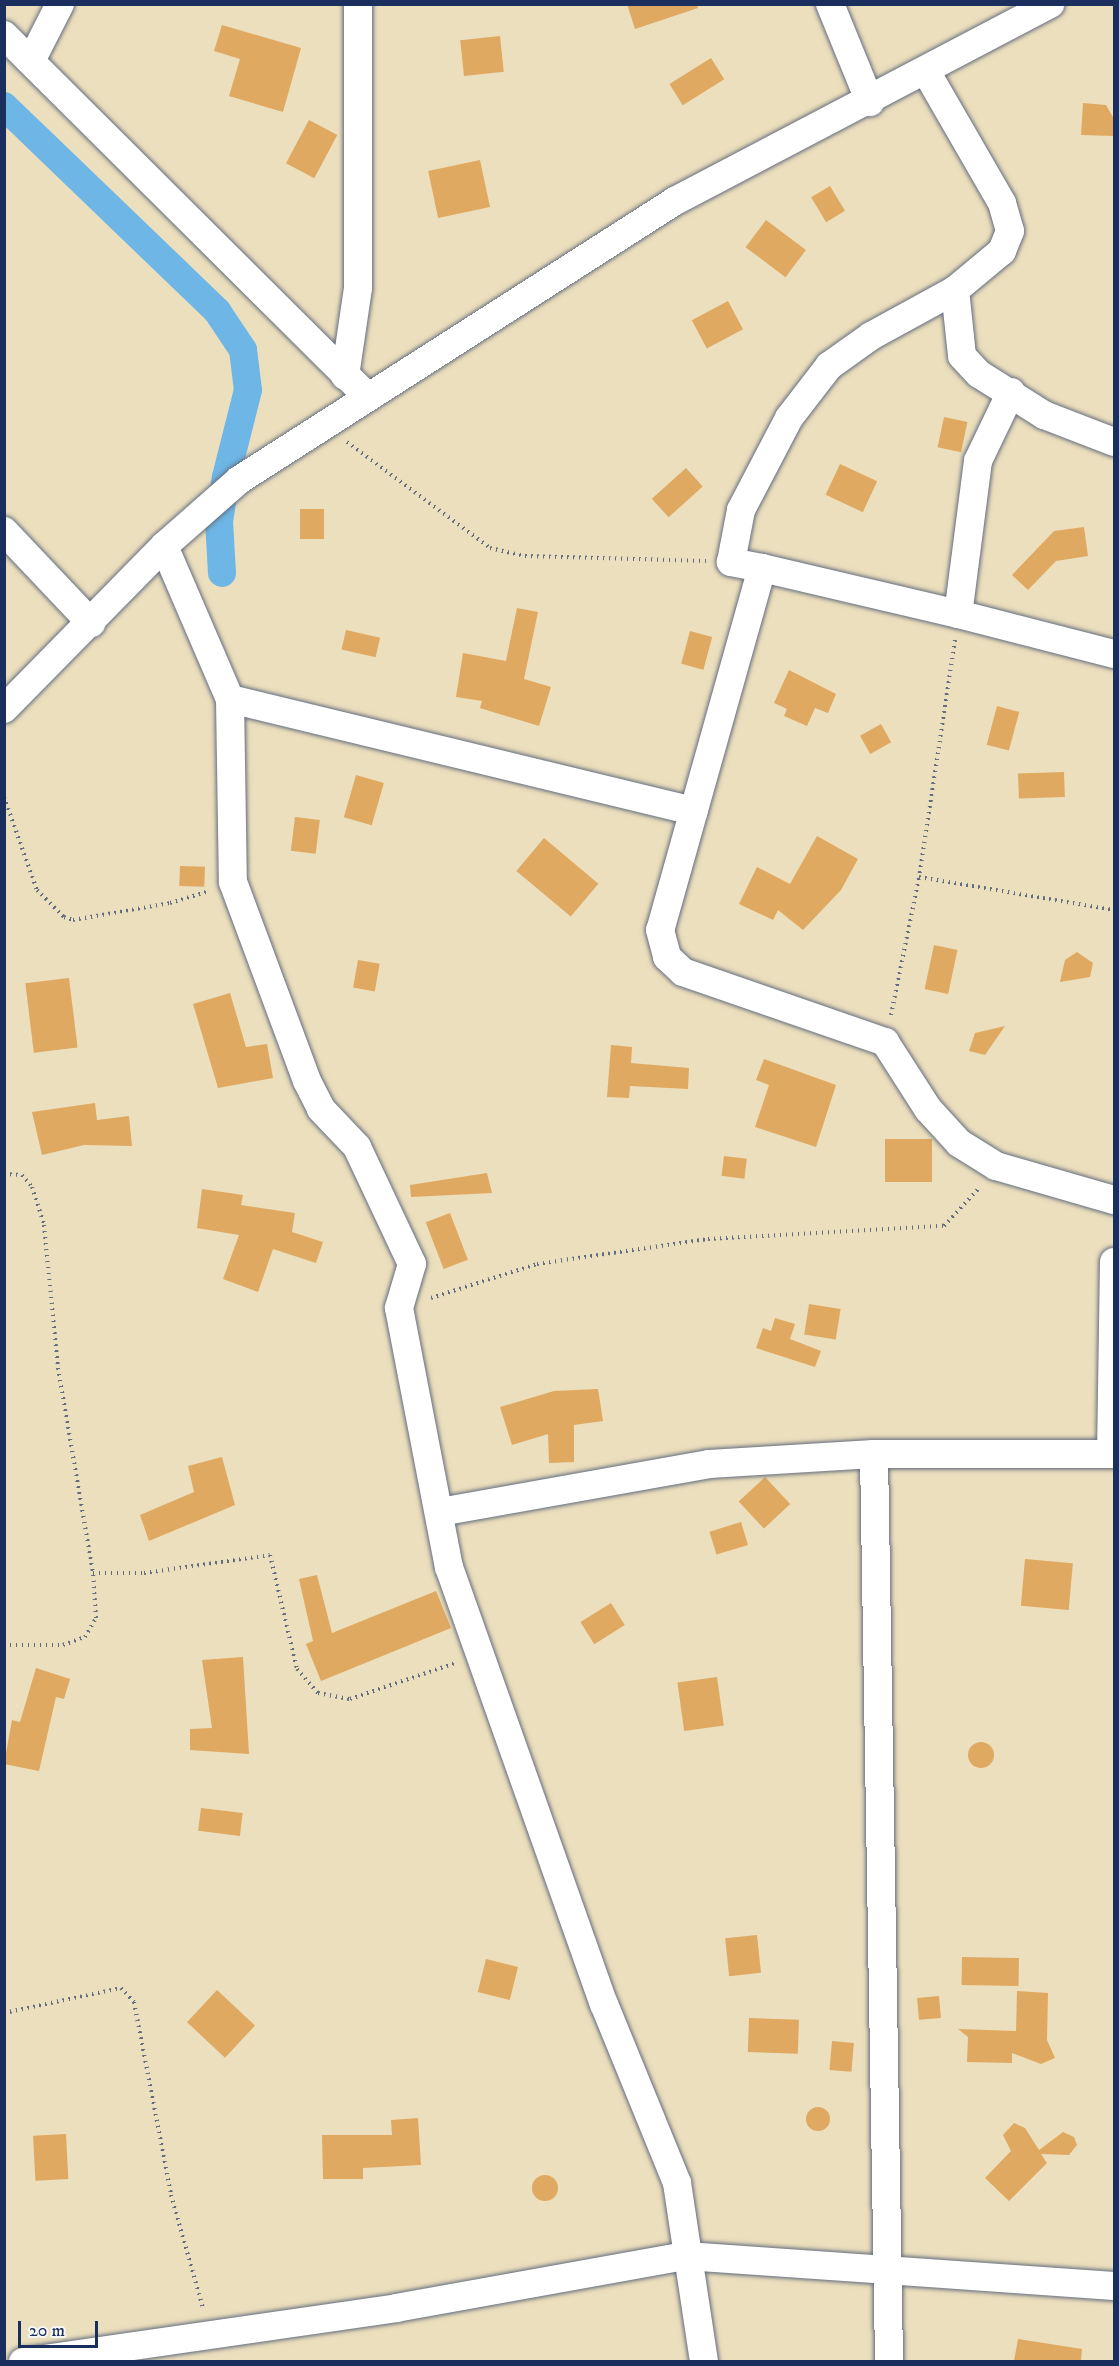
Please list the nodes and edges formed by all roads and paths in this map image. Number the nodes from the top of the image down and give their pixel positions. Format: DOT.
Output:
graph roads {
  1 [pos="60,4"];
  2 [pos="358,4"];
  3 [pos="830,4"];
  4 [pos="1050,4"];
  5 [pos="4,34"];
  6 [pos="31,61"];
  7 [pos="927,73"];
  8 [pos="870,102"];
  9 [pos="955,290"];
  10 [pos="345,375"];
  11 [pos="1011,392"];
  12 [pos="366,395"];
  13 [pos="324,425"];
  14 [pos="1114,442"];
  15 [pos="4,531"];
  16 [pos="164,546"];
  17 [pos="731,562"];
  18 [pos="762,568"];
  19 [pos="958,614"];
  20 [pos="91,623"];
  21 [pos="1114,654"];
  22 [pos="230,699"];
  23 [pos="4,709"];
  24 [pos="4,797"];
  25 [pos="694,811"];
  26 [pos="919,877"];
  27 [pos="233,882"];
  28 [pos="1114,910"];
  29 [pos="885,1042"];
  30 [pos="996,1166"];
  31 [pos="4,1174"];
  32 [pos="1114,1200"];
  33 [pos="1114,1262"];
  34 [pos="399,1308"];
  35 [pos="874,1454"];
  36 [pos="1113,1454"];
  37 [pos="440,1512"];
  38 [pos="93,1574"];
  39 [pos="4,1645"];
  40 [pos="482,1654"];
  41 [pos="4,2013"];
  42 [pos="686,2256"];
  43 [pos="888,2272"];
  44 [pos="1114,2286"];
  45 [pos="211,2334"];
  46 [pos="23,2361"];
  47 [pos="704,2361"];
  48 [pos="889,2361"];
  1 -- 6 [label="street"];
  2 -- 10 [label="street"];
  3 -- 8 [label="street"];
  4 -- 7 [label="street"];
  5 -- 6 [label="street"];
  6 -- 10 [label="street"];
  7 -- 8 [label="street"];
  7 -- 9 [label="street"];
  8 -- 12 [label="street"];
  9 -- 11 [label="street"];
  9 -- 17 [label="street"];
  10 -- 12 [label="street"];
  11 -- 14 [label="street"];
  11 -- 19 [label="street"];
  12 -- 13 [label="street"];
  13 -- 16 [label="street"];
  13 -- 17 [label="path"];
  15 -- 20 [label="street"];
  16 -- 20 [label="street"];
  16 -- 22 [label="street"];
  17 -- 18 [label="street"];
  18 -- 19 [label="street"];
  18 -- 25 [label="street"];
  19 -- 21 [label="street"];
  19 -- 26 [label="path"];
  20 -- 23 [label="street"];
  22 -- 25 [label="street"];
  22 -- 27 [label="street"];
  24 -- 27 [label="path"];
  25 -- 29 [label="street"];
  26 -- 28 [label="path"];
  26 -- 29 [label="path"];
  27 -- 34 [label="street"];
  29 -- 30 [label="street"];
  30 -- 32 [label="street"];
  30 -- 34 [label="path"];
  31 -- 38 [label="path"];
  33 -- 36 [label="street"];
  34 -- 37 [label="street"];
  35 -- 36 [label="street"];
  35 -- 37 [label="street"];
  35 -- 43 [label="street"];
  37 -- 40 [label="street"];
  38 -- 39 [label="path"];
  38 -- 40 [label="path"];
  40 -- 42 [label="street"];
  41 -- 45 [label="path"];
  42 -- 43 [label="street"];
  42 -- 45 [label="street"];
  42 -- 47 [label="street"];
  43 -- 44 [label="street"];
  43 -- 48 [label="street"];
  45 -- 46 [label="street"];
}
